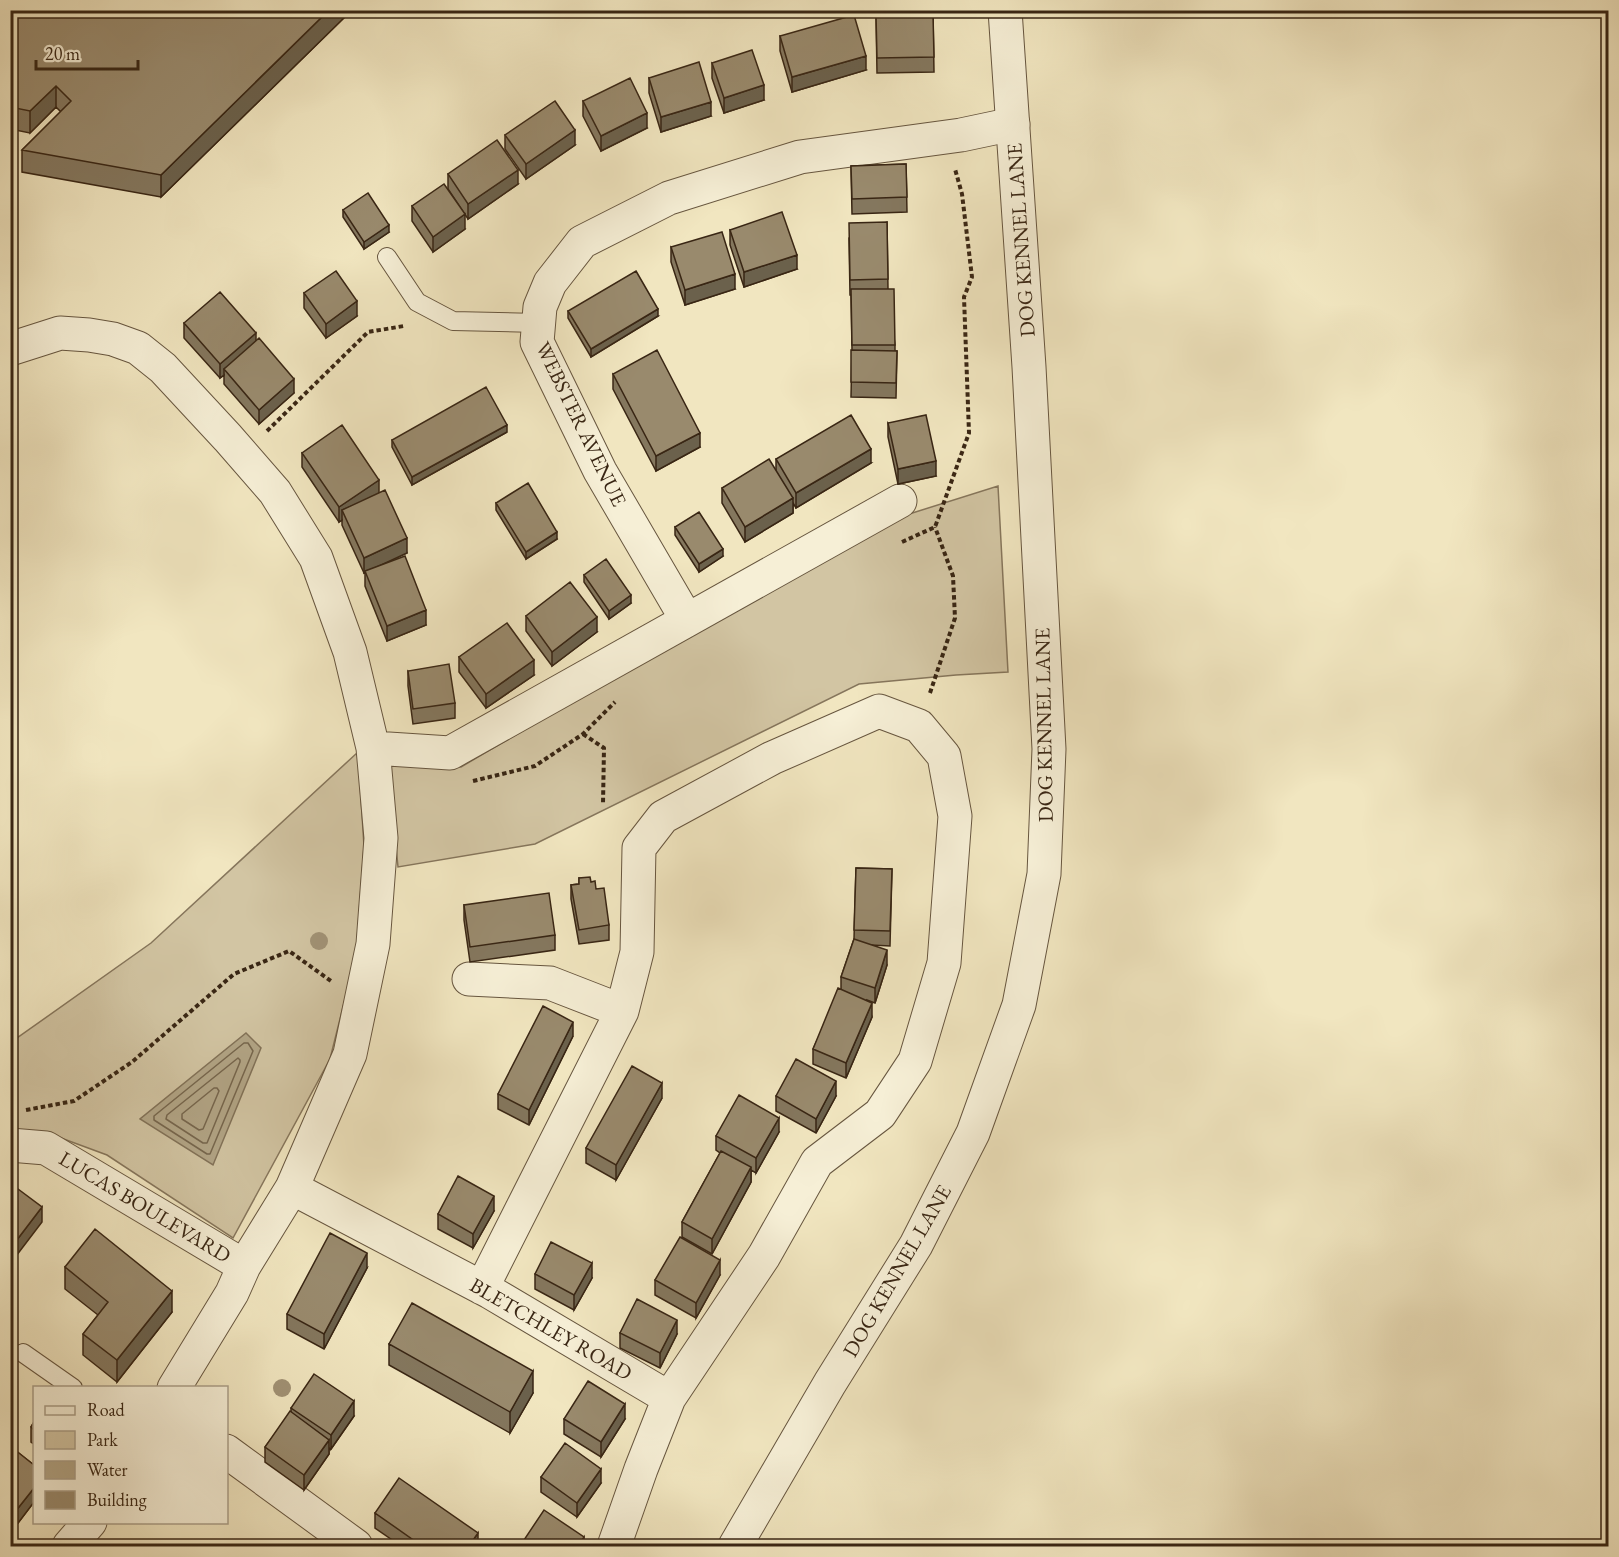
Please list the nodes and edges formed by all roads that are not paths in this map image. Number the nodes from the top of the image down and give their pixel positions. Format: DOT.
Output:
graph roads {
  1 [pos="1005,10"];
  2 [pos="1013,124"];
  3 [pos="387,257"];
  4 [pos="538,323"];
  5 [pos="10,349"];
  6 [pos="900,501"];
  7 [pos="687,620"];
  8 [pos="373,748"];
  9 [pos="469,979"];
  10 [pos="622,1011"];
  11 [pos="10,1145"];
  12 [pos="292,1188"];
  13 [pos="244,1266"];
  14 [pos="482,1288"];
  15 [pos="22,1353"];
  16 [pos="70,1386"];
  17 [pos="175,1386"];
  18 [pos="669,1398"];
  19 [pos="228,1451"];
  20 [pos="88,1524"];
  21 [pos="69,1546"];
  22 [pos="356,1546"];
  23 [pos="614,1546"];
  24 [pos="735,1546"];
  1 -- 2 [label="street, DOG KENNEL LANE"];
  2 -- 4 [label="street, WEBSTER AVENUE"];
  2 -- 24 [label="street, DOG KENNEL LANE"];
  3 -- 4 [label="lane"];
  4 -- 7 [label="street, WEBSTER AVENUE"];
  5 -- 8 [label="street"];
  6 -- 7 [label="street"];
  7 -- 8 [label="street"];
  8 -- 12 [label="street"];
  9 -- 10 [label="street"];
  10 -- 14 [label="street"];
  10 -- 18 [label="street"];
  11 -- 13 [label="street, LUCAS BOULEVARD"];
  12 -- 13 [label="street"];
  12 -- 14 [label="street, BLETCHLEY ROAD"];
  13 -- 17 [label="street"];
  14 -- 18 [label="street, BLETCHLEY ROAD"];
  15 -- 16 [label="lane"];
  18 -- 23 [label="street"];
  19 -- 22 [label="street"];
  20 -- 21 [label="street"];
}
